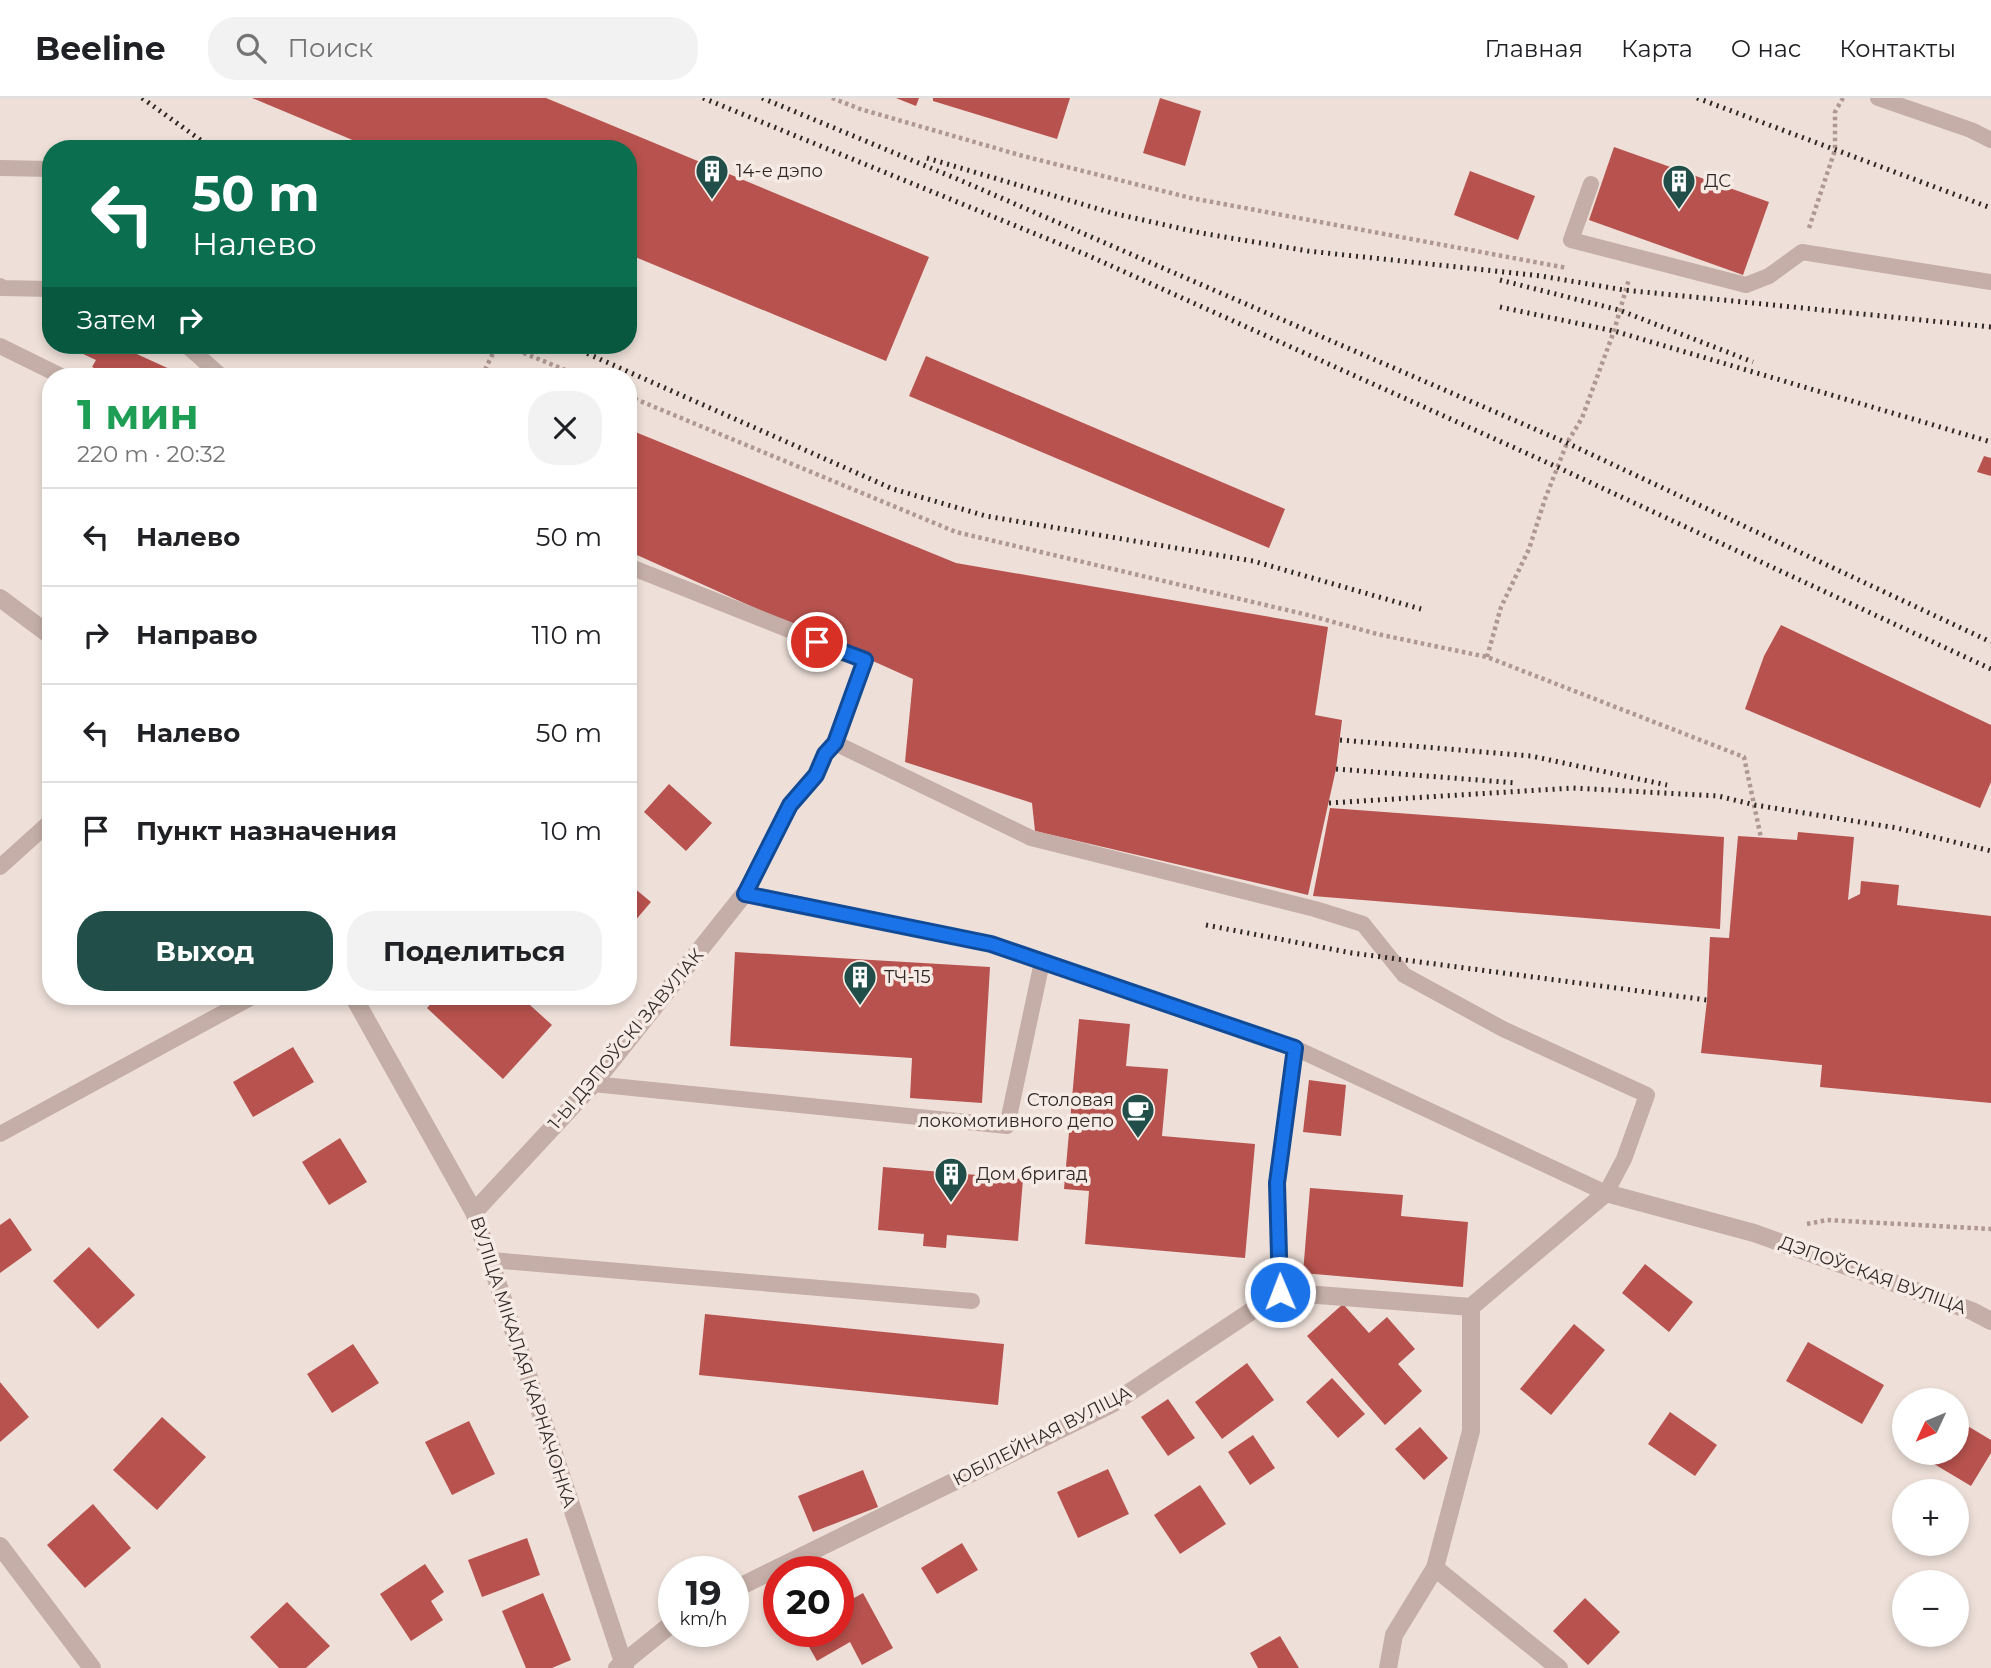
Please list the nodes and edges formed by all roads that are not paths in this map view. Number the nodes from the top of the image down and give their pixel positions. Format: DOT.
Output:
graph roads {
  1 [pos="1878,98"];
  2 [pos="1991,140"];
  3 [pos="0,167"];
  4 [pos="42,169"];
  5 [pos="1591,184"];
  6 [pos="1991,282"];
  7 [pos="0,286"];
  8 [pos="42,289"];
  9 [pos="0,346"];
  10 [pos="196,354"];
  11 [pos="45,368"];
  12 [pos="212,368"];
  13 [pos="637,570"];
  14 [pos="0,598"];
  15 [pos="42,629"];
  16 [pos="835,743"];
  17 [pos="42,829"];
  18 [pos="0,867"];
  19 [pos="745,894"];
  20 [pos="1042,962"];
  21 [pos="237,1005"];
  22 [pos="358,1005"];
  23 [pos="1295,1048"];
  24 [pos="593,1084"];
  25 [pos="0,1133"];
  26 [pos="1606,1193"];
  27 [pos="474,1212"];
  28 [pos="491,1260"];
  29 [pos="1280,1292"];
  30 [pos="972,1301"];
  31 [pos="1471,1307"];
  32 [pos="1991,1321"];
  33 [pos="0,1546"];
  34 [pos="1435,1568"];
  35 [pos="749,1582"];
  36 [pos="658,1636"];
  37 [pos="622,1667"];
  38 [pos="92,1668"];
  39 [pos="1388,1668"];
  40 [pos="1559,1668"];
  1 -- 2 [label="lane"];
  3 -- 4 [label="lane"];
  5 -- 6 [label="lane"];
  7 -- 8 [label="lane"];
  9 -- 11 [label="lane"];
  10 -- 12 [label="lane"];
  13 -- 16 [label="lane"];
  14 -- 15 [label="street"];
  16 -- 19 [label="lane"];
  16 -- 26 [label="lane"];
  17 -- 18 [label="lane"];
  19 -- 20 [label="lane"];
  19 -- 24 [label="street, 1-Ы ДЭПОЎСКІ ЗАВУЛАК"];
  20 -- 23 [label="lane"];
  20 -- 24 [label="lane"];
  21 -- 25 [label="lane"];
  22 -- 27 [label="street, ВУЛІЦА МІКАЛАЯ КАРНАЧОНКА"];
  23 -- 26 [label="lane"];
  23 -- 29 [label="lane"];
  24 -- 27 [label="street, 1-Ы ДЭПОЎСКІ ЗАВУЛАК"];
  26 -- 31 [label="street"];
  26 -- 32 [label="street, ДЭПОЎСКАЯ ВУЛІЦА"];
  27 -- 28 [label="street, ВУЛІЦА МІКАЛАЯ КАРНАЧОНКА"];
  28 -- 30 [label="lane"];
  28 -- 37 [label="street, ВУЛІЦА МІКАЛАЯ КАРНАЧОНКА"];
  29 -- 31 [label="street"];
  29 -- 35 [label="street, ЮБІЛЕЙНАЯ ВУЛІЦА"];
  31 -- 34 [label="street"];
  33 -- 38 [label="street"];
  34 -- 39 [label="street"];
  34 -- 40 [label="street"];
  36 -- 37 [label="street"];
}
